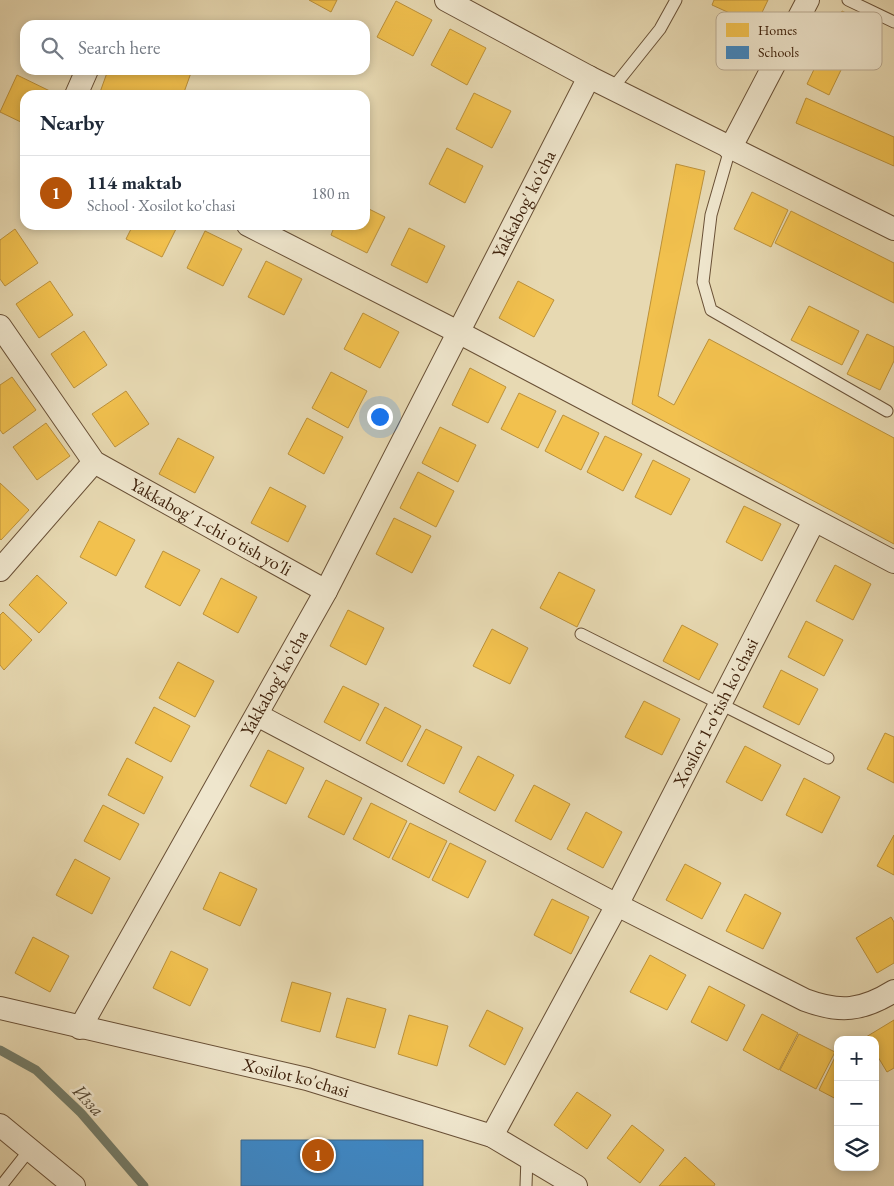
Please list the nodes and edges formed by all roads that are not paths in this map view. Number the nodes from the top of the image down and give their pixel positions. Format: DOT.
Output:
graph roads {
  1 [pos="446,0"];
  2 [pos="676,0"];
  3 [pos="808,0"];
  4 [pos="848,0"];
  5 [pos="802,12"];
  6 [pos="873,12"];
  7 [pos="882,16"];
  8 [pos="894,22"];
  9 [pos="771,70"];
  10 [pos="85,75"];
  11 [pos="589,77"];
  12 [pos="612,88"];
  13 [pos="78,90"];
  14 [pos="730,149"];
  15 [pos="894,229"];
  16 [pos="258,230"];
  17 [pos="0,326"];
  18 [pos="458,332"];
  19 [pos="888,411"];
  20 [pos="94,462"];
  21 [pos="814,521"];
  22 [pos="894,562"];
  23 [pos="0,570"];
  24 [pos="326,591"];
  25 [pos="581,634"];
  26 [pos="721,705"];
  27 [pos="257,715"];
  28 [pos="828,758"];
  29 [pos="617,905"];
  30 [pos="894,991"];
  31 [pos="0,1008"];
  32 [pos="80,1028"];
  33 [pos="0,1125"];
  34 [pos="492,1136"];
  35 [pos="30,1148"];
  36 [pos="526,1157"];
  37 [pos="1,1186"];
  38 [pos="74,1186"];
  39 [pos="526,1186"];
  40 [pos="576,1186"];
  1 -- 11 [label="street"];
  2 -- 12 [label="lane"];
  3 -- 5 [label="street"];
  4 -- 6 [label="lane"];
  7 -- 8 [label="lane"];
  9 -- 14 [label="street"];
  10 -- 13 [label="street"];
  11 -- 12 [label="street"];
  11 -- 18 [label="street, Yakkabog' ko'cha"];
  12 -- 14 [label="street"];
  14 -- 15 [label="street"];
  14 -- 19 [label="lane"];
  16 -- 18 [label="street"];
  17 -- 20 [label="street, Yakkabog' 1-chi o'tish yo'li"];
  18 -- 21 [label="street"];
  18 -- 24 [label="street, Yakkabog' ko'cha"];
  20 -- 23 [label="street"];
  20 -- 24 [label="street, Yakkabog' 1-chi o'tish yo'li"];
  21 -- 22 [label="street"];
  21 -- 26 [label="street, Xosilot 1-o'tish ko'chasi"];
  24 -- 27 [label="street, Yakkabog' ko'cha"];
  25 -- 26 [label="lane"];
  26 -- 28 [label="lane"];
  26 -- 29 [label="street, Xosilot 1-o'tish ko'chasi"];
  27 -- 29 [label="street"];
  27 -- 32 [label="street, Yakkabog' ko'cha"];
  29 -- 30 [label="street"];
  29 -- 34 [label="street, Xosilot 1-o'tish ko'chasi"];
  31 -- 32 [label="street, Xosilot ko'chasi"];
  32 -- 34 [label="street, Xosilot ko'chasi"];
  33 -- 35 [label="street"];
  34 -- 36 [label="street, Xosilot ko'chasi"];
  35 -- 37 [label="lane"];
  35 -- 38 [label="street"];
  36 -- 39 [label="lane"];
  36 -- 40 [label="street, Xosilot ko'chasi"];
}
